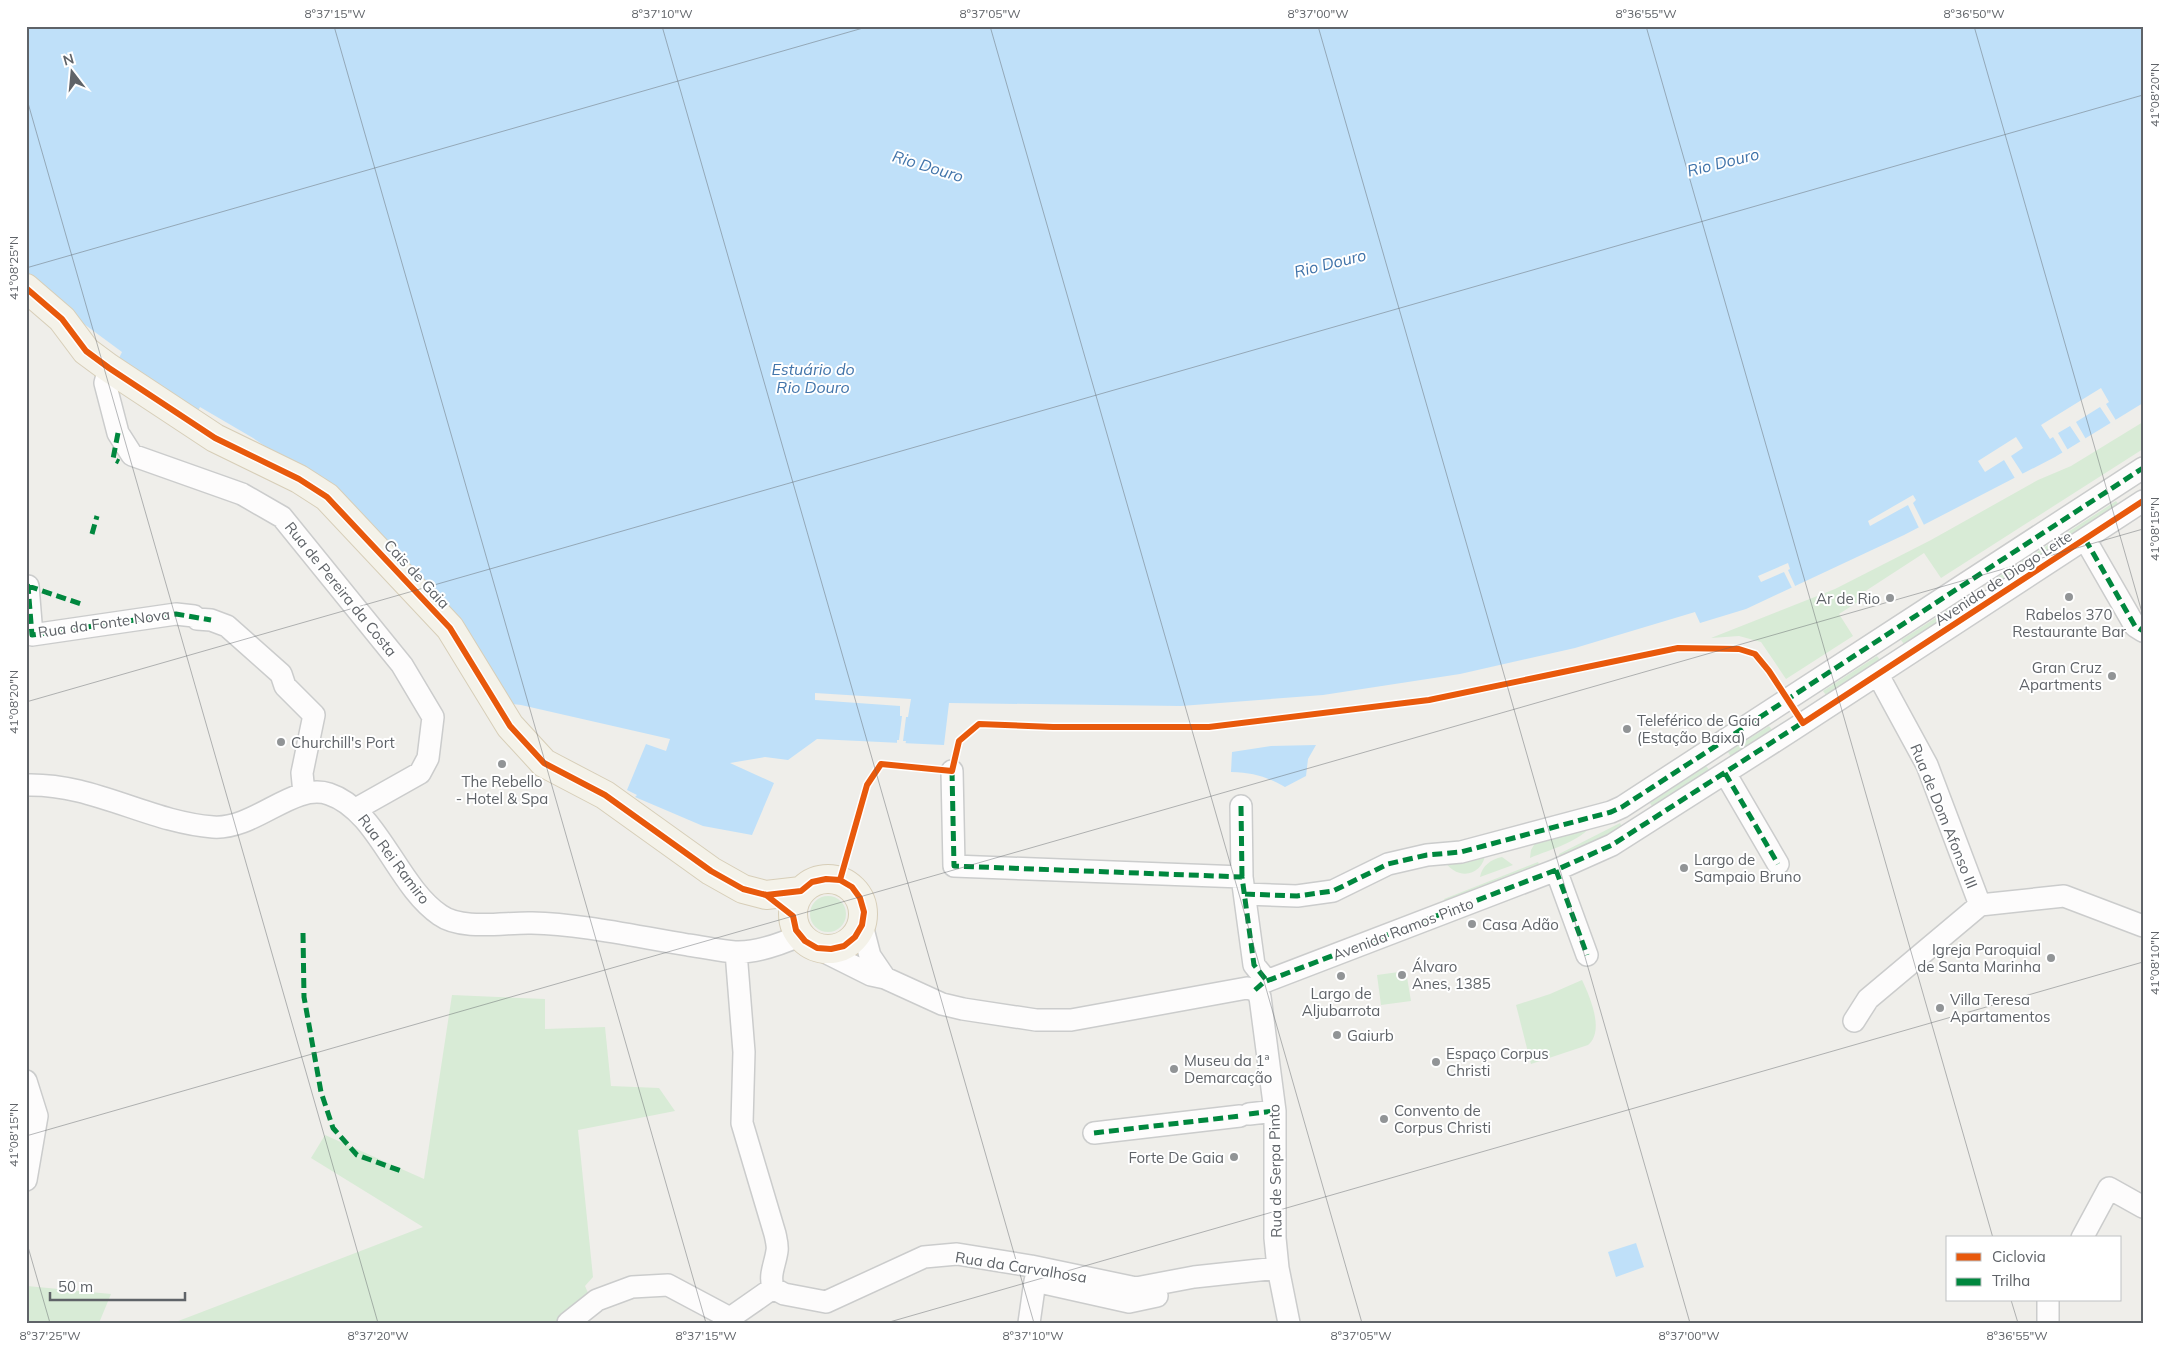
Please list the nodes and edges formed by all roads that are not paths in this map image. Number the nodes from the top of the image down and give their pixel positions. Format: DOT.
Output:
graph roads {
  1 [pos="26,288"];
  2 [pos="109,368"];
  3 [pos="2143,468"];
  4 [pos="2143,502"];
  5 [pos="2085,539"];
  6 [pos="26,586"];
  7 [pos="2143,631"];
  8 [pos="1878,675"];
  9 [pos="952,771"];
  10 [pos="1725,773"];
  11 [pos="26,785"];
  12 [pos="304,793"];
  13 [pos="1241,806"];
  14 [pos="356,809"];
  15 [pos="1778,864"];
  16 [pos="1556,870"];
  17 [pos="1243,885"];
  18 [pos="801,890"];
  19 [pos="766,895"];
  20 [pos="1980,905"];
  21 [pos="862,925"];
  22 [pos="2143,926"];
  23 [pos="803,933"];
  24 [pos="736,952"];
  25 [pos="1587,955"];
  26 [pos="886,978"];
  27 [pos="1261,985"];
  28 [pos="1854,1021"];
  29 [pos="26,1081"];
  30 [pos="1275,1111"];
  31 [pos="1094,1133"];
  32 [pos="26,1180"];
  33 [pos="2143,1207"];
  34 [pos="2083,1236"];
  35 [pos="1278,1268"];
  36 [pos="1194,1277"];
  37 [pos="773,1288"];
  38 [pos="2048,1302"];
  39 [pos="568,1323"];
  40 [pos="1028,1323"];
  41 [pos="1289,1323"];
  42 [pos="2048,1323"];
  1 -- 2 [label="main road, Cais de Gaia"];
  2 -- 14 [label="street, Rua de Pereira da Costa"];
  2 -- 19 [label="main road, Cais de Gaia"];
  3 -- 17 [label="street"];
  4 -- 5 [label="street, Avenida de Diogo Leite"];
  5 -- 7 [label="street"];
  5 -- 8 [label="street, Avenida de Diogo Leite"];
  6 -- 12 [label="street, Rua da Fonte Nova"];
  8 -- 10 [label="street, Avenida Ramos Pinto"];
  8 -- 20 [label="street, Rua de Dom Afonso III"];
  9 -- 17 [label="street"];
  10 -- 15 [label="street"];
  10 -- 16 [label="street, Avenida Ramos Pinto"];
  11 -- 12 [label="street"];
  12 -- 14 [label="street, Rua Rei Ramiro"];
  13 -- 17 [label="street, Rua de Serpa Pinto"];
  14 -- 24 [label="street, Rua Rei Ramiro"];
  16 -- 25 [label="street"];
  16 -- 27 [label="street, Avenida Ramos Pinto"];
  17 -- 27 [label="street, Rua de Serpa Pinto"];
  18 -- 19 [label="main road, Cais de Gaia"];
  18 -- 21 [label="main road"];
  18 -- 23 [label="main road"];
  19 -- 23 [label="main road, Cais de Gaia"];
  20 -- 22 [label="street"];
  20 -- 28 [label="street"];
  21 -- 23 [label="main road"];
  21 -- 26 [label="street, Avenida Ramos Pinto"];
  23 -- 24 [label="street, Rua Rei Ramiro"];
  23 -- 26 [label="street, Avenida Ramos Pinto"];
  24 -- 37 [label="street"];
  26 -- 27 [label="street, Avenida Ramos Pinto"];
  27 -- 30 [label="street, Rua de Serpa Pinto"];
  29 -- 32 [label="street"];
  30 -- 31 [label="street"];
  30 -- 35 [label="street, Rua de Serpa Pinto"];
  33 -- 34 [label="street"];
  35 -- 36 [label="street, Rua da Carvalhosa"];
  35 -- 41 [label="street, Rua de Serpa Pinto"];
  36 -- 37 [label="street, Rua da Carvalhosa"];
  36 -- 40 [label="street"];
  37 -- 39 [label="street"];
  38 -- 42 [label="street"];
}
